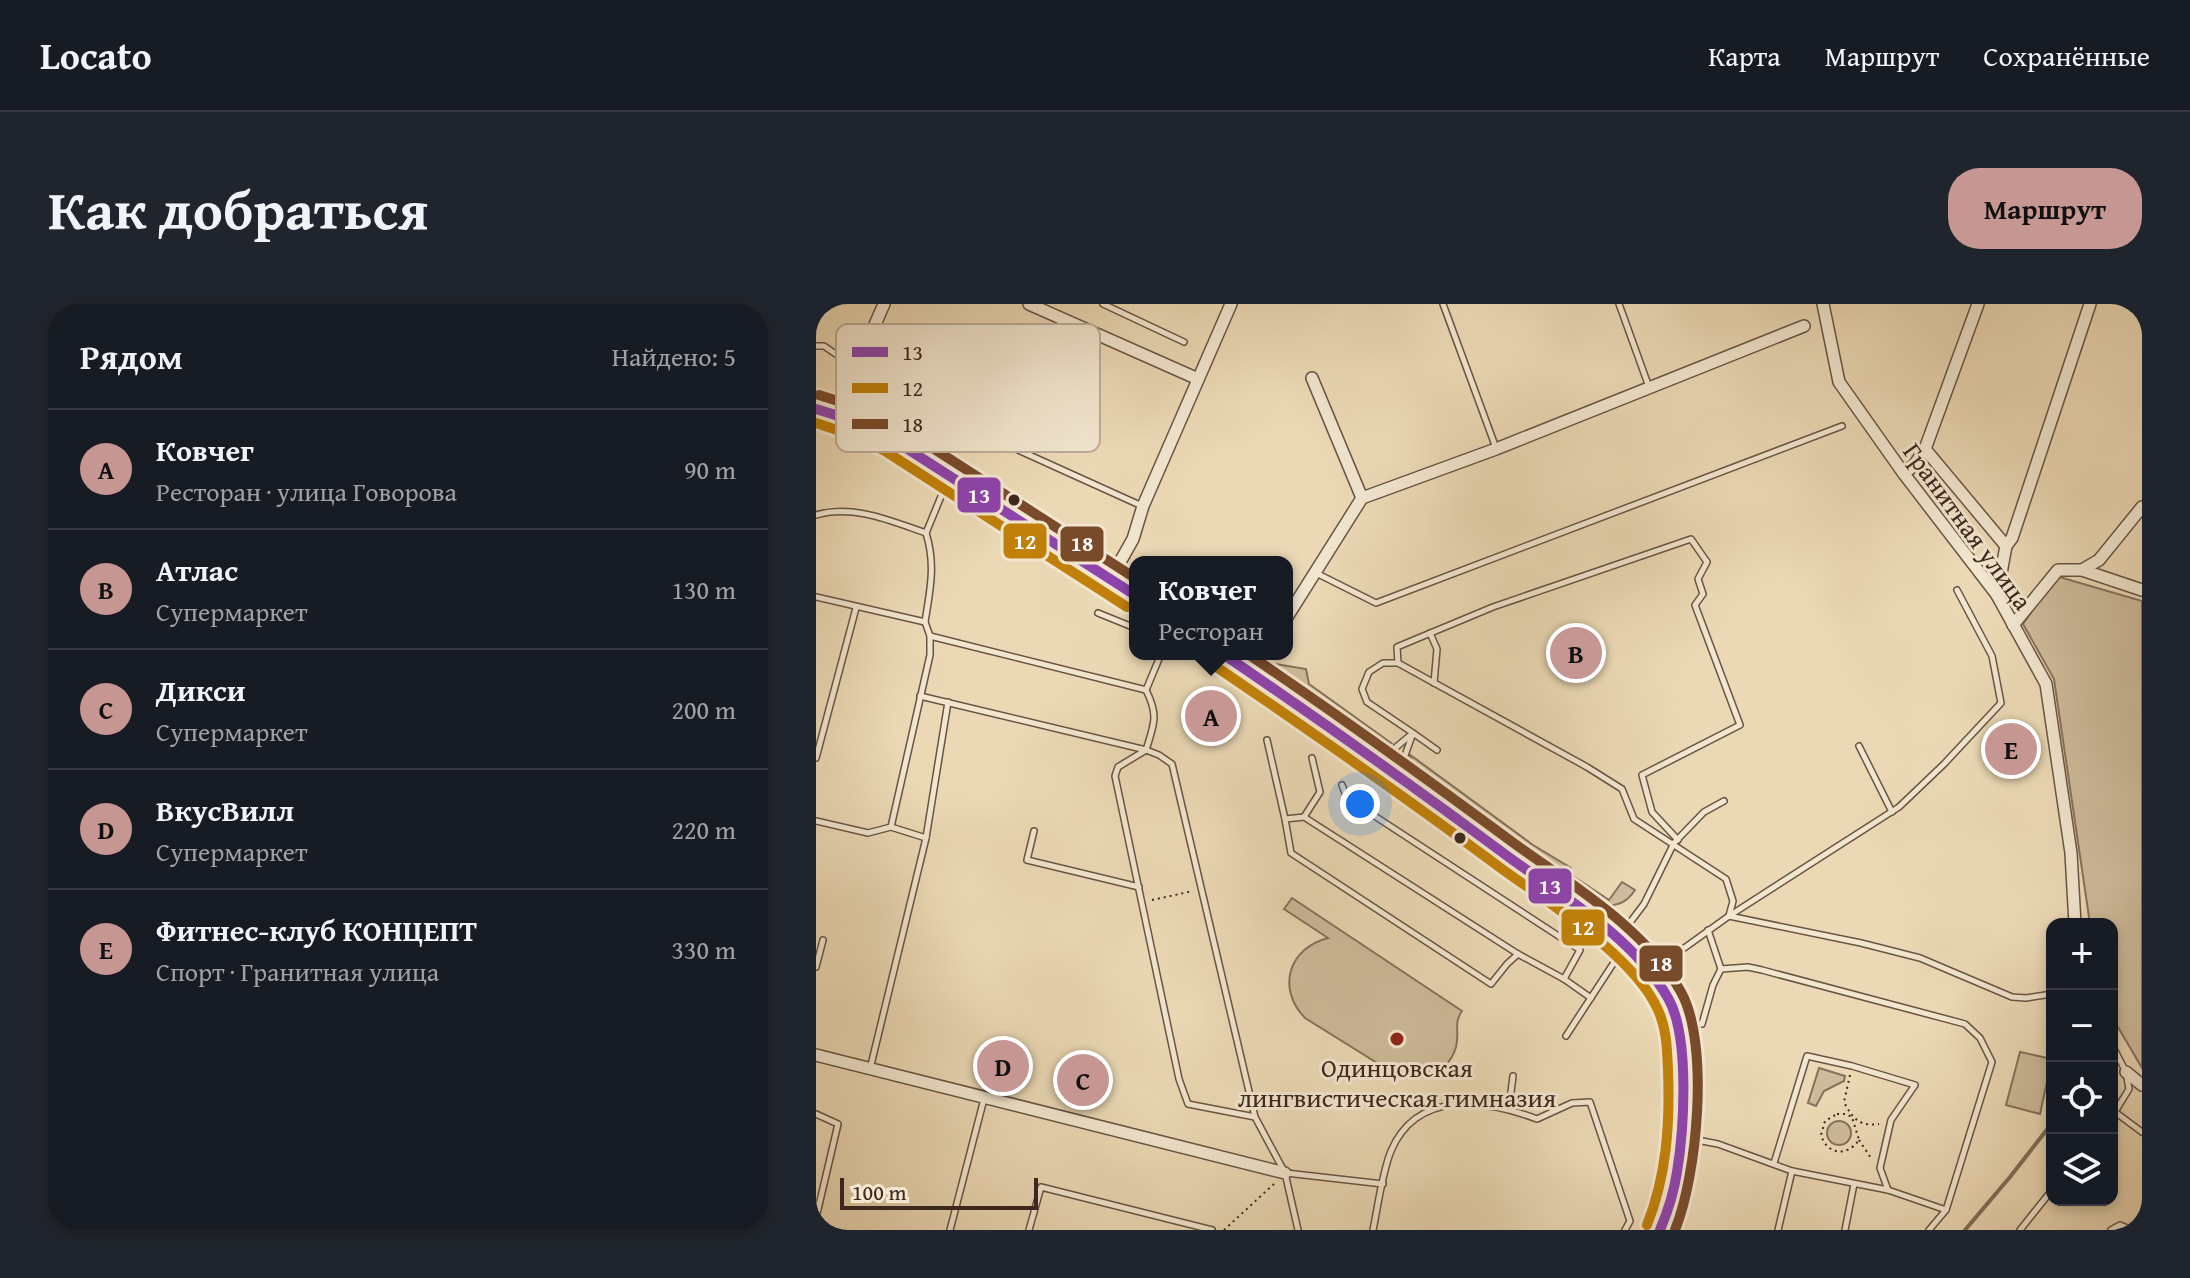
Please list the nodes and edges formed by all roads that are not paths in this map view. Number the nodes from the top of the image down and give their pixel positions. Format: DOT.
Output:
graph roads {
  1 [pos="1029,304"];
  2 [pos="1103,304"];
  3 [pos="1231,304"];
  4 [pos="1443,304"];
  5 [pos="1619,304"];
  6 [pos="1823,304"];
  7 [pos="1978,304"];
  8 [pos="2090,304"];
  9 [pos="883,305"];
  10 [pos="875,324"];
  11 [pos="1074,324"];
  12 [pos="1804,326"];
  13 [pos="1100,336"];
  14 [pos="1184,342"];
  15 [pos="816,346"];
  16 [pos="836,354"];
  17 [pos="1312,378"];
  18 [pos="1198,379"];
  19 [pos="1650,388"];
  20 [pos="816,409"];
  21 [pos="836,414"];
  22 [pos="1842,426"];
  23 [pos="1496,449"];
  24 [pos="1925,449"];
  25 [pos="912,452"];
  26 [pos="1023,452"];
  27 [pos="1904,474"];
  28 [pos="949,477"];
  29 [pos="1362,498"];
  30 [pos="1143,506"];
  31 [pos="2142,507"];
  32 [pos="816,515"];
  33 [pos="926,533"];
  34 [pos="2006,546"];
  35 [pos="2082,570"];
  36 [pos="1315,572"];
  37 [pos="1111,578"];
  38 [pos="1957,590"];
  39 [pos="2142,590"];
  40 [pos="1129,591"];
  41 [pos="1997,595"];
  42 [pos="816,597"];
  43 [pos="1293,607"];
  44 [pos="856,608"];
  45 [pos="1098,613"];
  46 [pos="925,622"];
  47 [pos="2013,625"];
  48 [pos="1129,626"];
  49 [pos="1430,633"];
  50 [pos="930,636"];
  51 [pos="1158,660"];
  52 [pos="1232,660"];
  53 [pos="1260,660"];
  54 [pos="1398,663"];
  55 [pos="1252,673"];
  56 [pos="1434,683"];
  57 [pos="1146,690"];
  58 [pos="920,696"];
  59 [pos="948,702"];
  60 [pos="1413,733"];
  61 [pos="1267,740"];
  62 [pos="1859,746"];
  63 [pos="1146,750"];
  64 [pos="1437,750"];
  65 [pos="816,758"];
  66 [pos="1312,758"];
  67 [pos="1382,763"];
  68 [pos="1396,773"];
  69 [pos="1342,785"];
  70 [pos="1724,801"];
  71 [pos="1892,812"];
  72 [pos="1304,817"];
  73 [pos="1285,819"];
  74 [pos="816,821"];
  75 [pos="891,827"];
  76 [pos="1034,831"];
  77 [pos="926,838"];
  78 [pos="1676,842"];
  79 [pos="1139,887"];
  80 [pos="1729,916"];
  81 [pos="2075,918"];
  82 [pos="1708,930"];
  83 [pos="823,940"];
  84 [pos="1621,943"];
  85 [pos="1518,954"];
  86 [pos="816,967"];
  87 [pos="1721,969"];
  88 [pos="1653,976"];
  89 [pos="1564,979"];
  90 [pos="2046,995"];
  91 [pos="1591,998"];
  92 [pos="1702,1024"];
  93 [pos="1566,1036"];
  94 [pos="816,1055"];
  95 [pos="2118,1057"];
  96 [pos="870,1069"];
  97 [pos="2126,1072"];
  98 [pos="1513,1076"];
  99 [pos="2142,1085"];
  100 [pos="984,1098"];
  101 [pos="2118,1107"];
  102 [pos="1509,1108"];
  103 [pos="816,1114"];
  104 [pos="1255,1117"];
  105 [pos="2118,1117"];
  106 [pos="2142,1132"];
  107 [pos="1681,1137"];
  108 [pos="1774,1163"];
  109 [pos="1792,1171"];
  110 [pos="1285,1173"];
  111 [pos="1383,1184"];
  112 [pos="1854,1184"];
  113 [pos="1888,1190"];
  114 [pos="2046,1198"];
  115 [pos="1946,1210"];
  116 [pos="816,1218"];
  117 [pos="950,1230"];
  118 [pos="1029,1230"];
  119 [pos="1212,1230"];
  120 [pos="1298,1230"];
  121 [pos="1373,1230"];
  122 [pos="1625,1230"];
  123 [pos="1660,1230"];
  124 [pos="1778,1230"];
  125 [pos="1845,1230"];
  126 [pos="1929,1230"];
  127 [pos="2020,1230"];
  128 [pos="2111,1230"];
  129 [pos="2132,1230"];
  1 -- 11 [label="street"];
  2 -- 14 [label="lane"];
  3 -- 18 [label="street"];
  4 -- 23 [label="lane"];
  5 -- 19 [label="lane"];
  6 -- 27 [label="street, Гранитная улица"];
  7 -- 24 [label="street"];
  8 -- 34 [label="street"];
  9 -- 10 [label="street"];
  12 -- 19 [label="street"];
  13 -- 18 [label="street"];
  15 -- 16 [label="lane"];
  17 -- 29 [label="street"];
  18 -- 30 [label="street"];
  19 -- 23 [label="street"];
  20 -- 21 [label="main road"];
  22 -- 36 [label="lane"];
  23 -- 29 [label="street"];
  24 -- 27 [label="street"];
  24 -- 34 [label="street"];
  25 -- 28 [label="main road"];
  26 -- 30 [label="lane"];
  27 -- 41 [label="street, Гранитная улица"];
  28 -- 33 [label="lane"];
  28 -- 37 [label="main road"];
  29 -- 36 [label="street"];
  30 -- 37 [label="street"];
  31 -- 35 [label="street"];
  32 -- 33 [label="lane"];
  33 -- 46 [label="lane"];
  34 -- 41 [label="street"];
  35 -- 39 [label="street"];
  35 -- 47 [label="street"];
  36 -- 43 [label="street"];
  37 -- 40 [label="main road"];
  38 -- 71 [label="lane"];
  41 -- 47 [label="street, Гранитная улица"];
  42 -- 44 [label="lane"];
  44 -- 46 [label="lane"];
  44 -- 65 [label="lane"];
  45 -- 48 [label="lane"];
  46 -- 50 [label="lane"];
  47 -- 81 [label="street, Гранитная улица"];
  49 -- 54 [label="lane"];
  49 -- 56 [label="lane"];
  49 -- 78 [label="lane"];
  50 -- 57 [label="lane"];
  50 -- 58 [label="lane"];
  51 -- 57 [label="lane"];
  52 -- 55 [label="main road"];
  53 -- 55 [label="street"];
  54 -- 56 [label="lane"];
  54 -- 60 [label="lane"];
  55 -- 67 [label="main road"];
  56 -- 78 [label="lane"];
  57 -- 63 [label="lane"];
  58 -- 59 [label="lane"];
  58 -- 75 [label="lane"];
  59 -- 63 [label="lane"];
  59 -- 77 [label="lane"];
  60 -- 64 [label="lane"];
  60 -- 67 [label="lane"];
  60 -- 68 [label="lane"];
  61 -- 73 [label="lane"];
  62 -- 71 [label="lane"];
  63 -- 79 [label="lane"];
  63 -- 104 [label="lane"];
  66 -- 72 [label="lane"];
  67 -- 68 [label="main road"];
  68 -- 84 [label="main road"];
  69 -- 89 [label="lane"];
  70 -- 78 [label="lane"];
  71 -- 80 [label="lane"];
  72 -- 73 [label="lane"];
  72 -- 85 [label="lane"];
  73 -- 85 [label="lane"];
  74 -- 75 [label="lane"];
  75 -- 77 [label="lane"];
  76 -- 79 [label="lane"];
  77 -- 96 [label="lane"];
  78 -- 80 [label="lane"];
  78 -- 84 [label="lane"];
  79 -- 104 [label="lane"];
  80 -- 82 [label="lane"];
  80 -- 90 [label="lane"];
  82 -- 87 [label="lane"];
  82 -- 88 [label="lane"];
  83 -- 86 [label="lane"];
  84 -- 88 [label="main road"];
  84 -- 91 [label="lane"];
  85 -- 89 [label="lane"];
  87 -- 92 [label="lane"];
  87 -- 115 [label="lane"];
  88 -- 107 [label="main road"];
  89 -- 91 [label="lane"];
  91 -- 93 [label="lane"];
  94 -- 96 [label="street"];
  95 -- 97 [label="lane"];
  96 -- 100 [label="street"];
  97 -- 99 [label="street"];
  97 -- 101 [label="lane"];
  98 -- 102 [label="lane"];
  100 -- 110 [label="street"];
  100 -- 117 [label="lane"];
  102 -- 111 [label="lane"];
  102 -- 122 [label="lane"];
  103 -- 116 [label="lane"];
  104 -- 110 [label="lane"];
  105 -- 106 [label="lane"];
  107 -- 108 [label="lane"];
  107 -- 123 [label="main road"];
  108 -- 109 [label="lane"];
  108 -- 113 [label="lane"];
  109 -- 112 [label="lane"];
  109 -- 124 [label="lane"];
  110 -- 111 [label="lane"];
  110 -- 120 [label="lane"];
  111 -- 121 [label="lane"];
  112 -- 113 [label="lane"];
  112 -- 125 [label="lane"];
  113 -- 115 [label="lane"];
  114 -- 127 [label="lane"];
  115 -- 126 [label="lane"];
  118 -- 119 [label="lane"];
  128 -- 129 [label="lane"];
}
